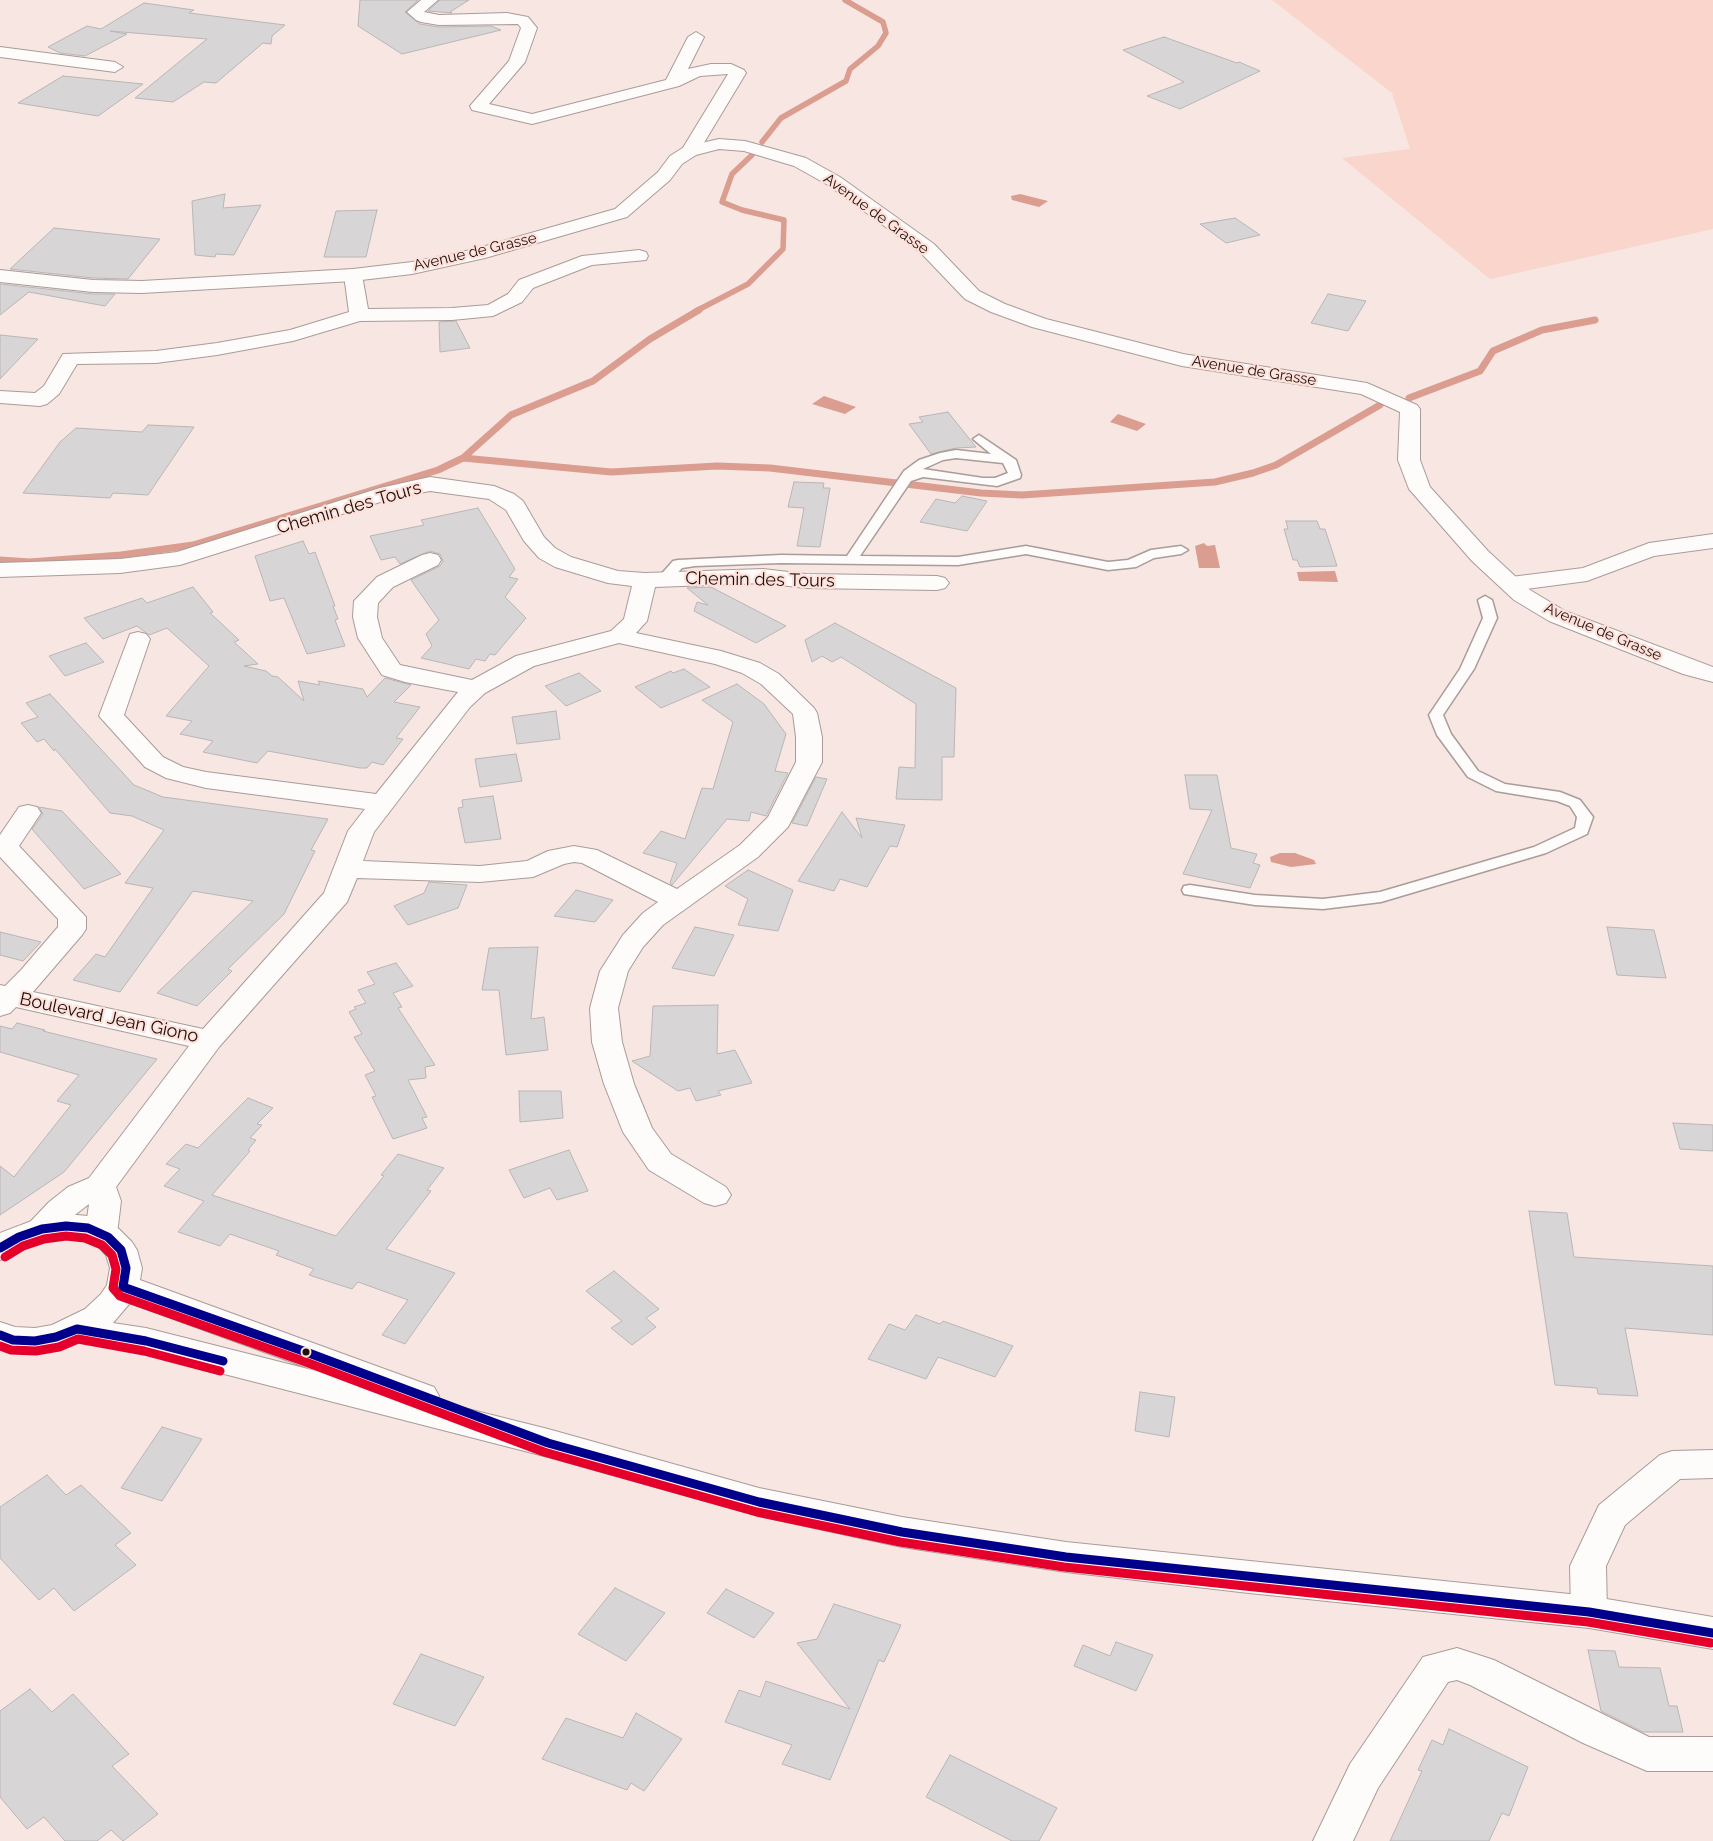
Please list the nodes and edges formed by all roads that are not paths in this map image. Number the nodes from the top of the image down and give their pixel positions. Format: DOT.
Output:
graph roads {
  1 [pos="430,0"];
  2 [pos="696,38"];
  3 [pos="0,52"];
  4 [pos="115,67"];
  5 [pos="673,83"];
  6 [pos="690,151"];
  7 [pos="639,256"];
  8 [pos="353,275"];
  9 [pos="0,276"];
  10 [pos="359,315"];
  11 [pos="0,397"];
  12 [pos="979,439"];
  13 [pos="1006,459"];
  14 [pos="906,478"];
  15 [pos="1713,541"];
  16 [pos="1181,550"];
  17 [pos="851,559"];
  18 [pos="430,560"];
  19 [pos="0,570"];
  20 [pos="655,579"];
  21 [pos="937,583"];
  22 [pos="1511,584"];
  23 [pos="1485,600"];
  24 [pos="619,636"];
  25 [pos="138,639"];
  26 [pos="1713,675"];
  27 [pos="476,688"];
  28 [pos="381,803"];
  29 [pos="28,813"];
  30 [pos="2,847"];
  31 [pos="348,869"];
  32 [pos="1190,890"];
  33 [pos="678,901"];
  34 [pos="3,999"];
  35 [pos="209,1040"];
  36 [pos="100,1186"];
  37 [pos="716,1195"];
  38 [pos="42,1229"];
  39 [pos="101,1234"];
  40 [pos="0,1248"];
  41 [pos="123,1286"];
  42 [pos="77,1329"];
  43 [pos="0,1335"];
  44 [pos="548,1443"];
  45 [pos="1713,1464"];
  46 [pos="1589,1612"];
  47 [pos="1713,1633"];
  48 [pos="1713,1754"];
  49 [pos="1333,1841"];
  1 -- 5 [label="street"];
  2 -- 5 [label="street"];
  3 -- 4 [label="street"];
  5 -- 6 [label="street"];
  6 -- 8 [label="street, Avenue de Grasse"];
  6 -- 22 [label="street, Avenue de Grasse"];
  7 -- 10 [label="street"];
  8 -- 9 [label="street, Avenue de Grasse"];
  8 -- 10 [label="street"];
  10 -- 11 [label="street"];
  12 -- 13 [label="lane"];
  13 -- 14 [label="lane"];
  13 -- 14 [label="lane"];
  14 -- 17 [label="lane"];
  15 -- 22 [label="street"];
  16 -- 17 [label="lane"];
  17 -- 20 [label="lane"];
  18 -- 27 [label="street"];
  19 -- 20 [label="street, Chemin des Tours"];
  20 -- 21 [label="street, Chemin des Tours"];
  20 -- 24 [label="street"];
  22 -- 26 [label="street, Avenue de Grasse"];
  23 -- 32 [label="lane"];
  24 -- 27 [label="street, Boulevard Jean Giono"];
  24 -- 33 [label="street, Boulevard Jean Giono"];
  25 -- 28 [label="street"];
  27 -- 28 [label="street, Boulevard Jean Giono"];
  28 -- 31 [label="street, Boulevard Jean Giono"];
  29 -- 30 [label="street, Boulevard Jean Giono"];
  30 -- 34 [label="street, Boulevard Jean Giono"];
  31 -- 33 [label="street"];
  31 -- 35 [label="street, Boulevard Jean Giono"];
  33 -- 37 [label="street, Boulevard Jean Giono"];
  34 -- 35 [label="street, Boulevard Jean Giono"];
  35 -- 36 [label="street, Boulevard Jean Giono"];
  36 -- 38 [label="street, Boulevard Jean Giono"];
  36 -- 39 [label="street"];
  38 -- 39 [label="street"];
  38 -- 40 [label="street"];
  39 -- 41 [label="street"];
  41 -- 42 [label="street"];
  41 -- 44 [label="street"];
  42 -- 43 [label="street"];
  42 -- 44 [label="street"];
  44 -- 46 [label="street"];
  45 -- 46 [label="street"];
  46 -- 47 [label="street"];
  48 -- 49 [label="street"];
}
